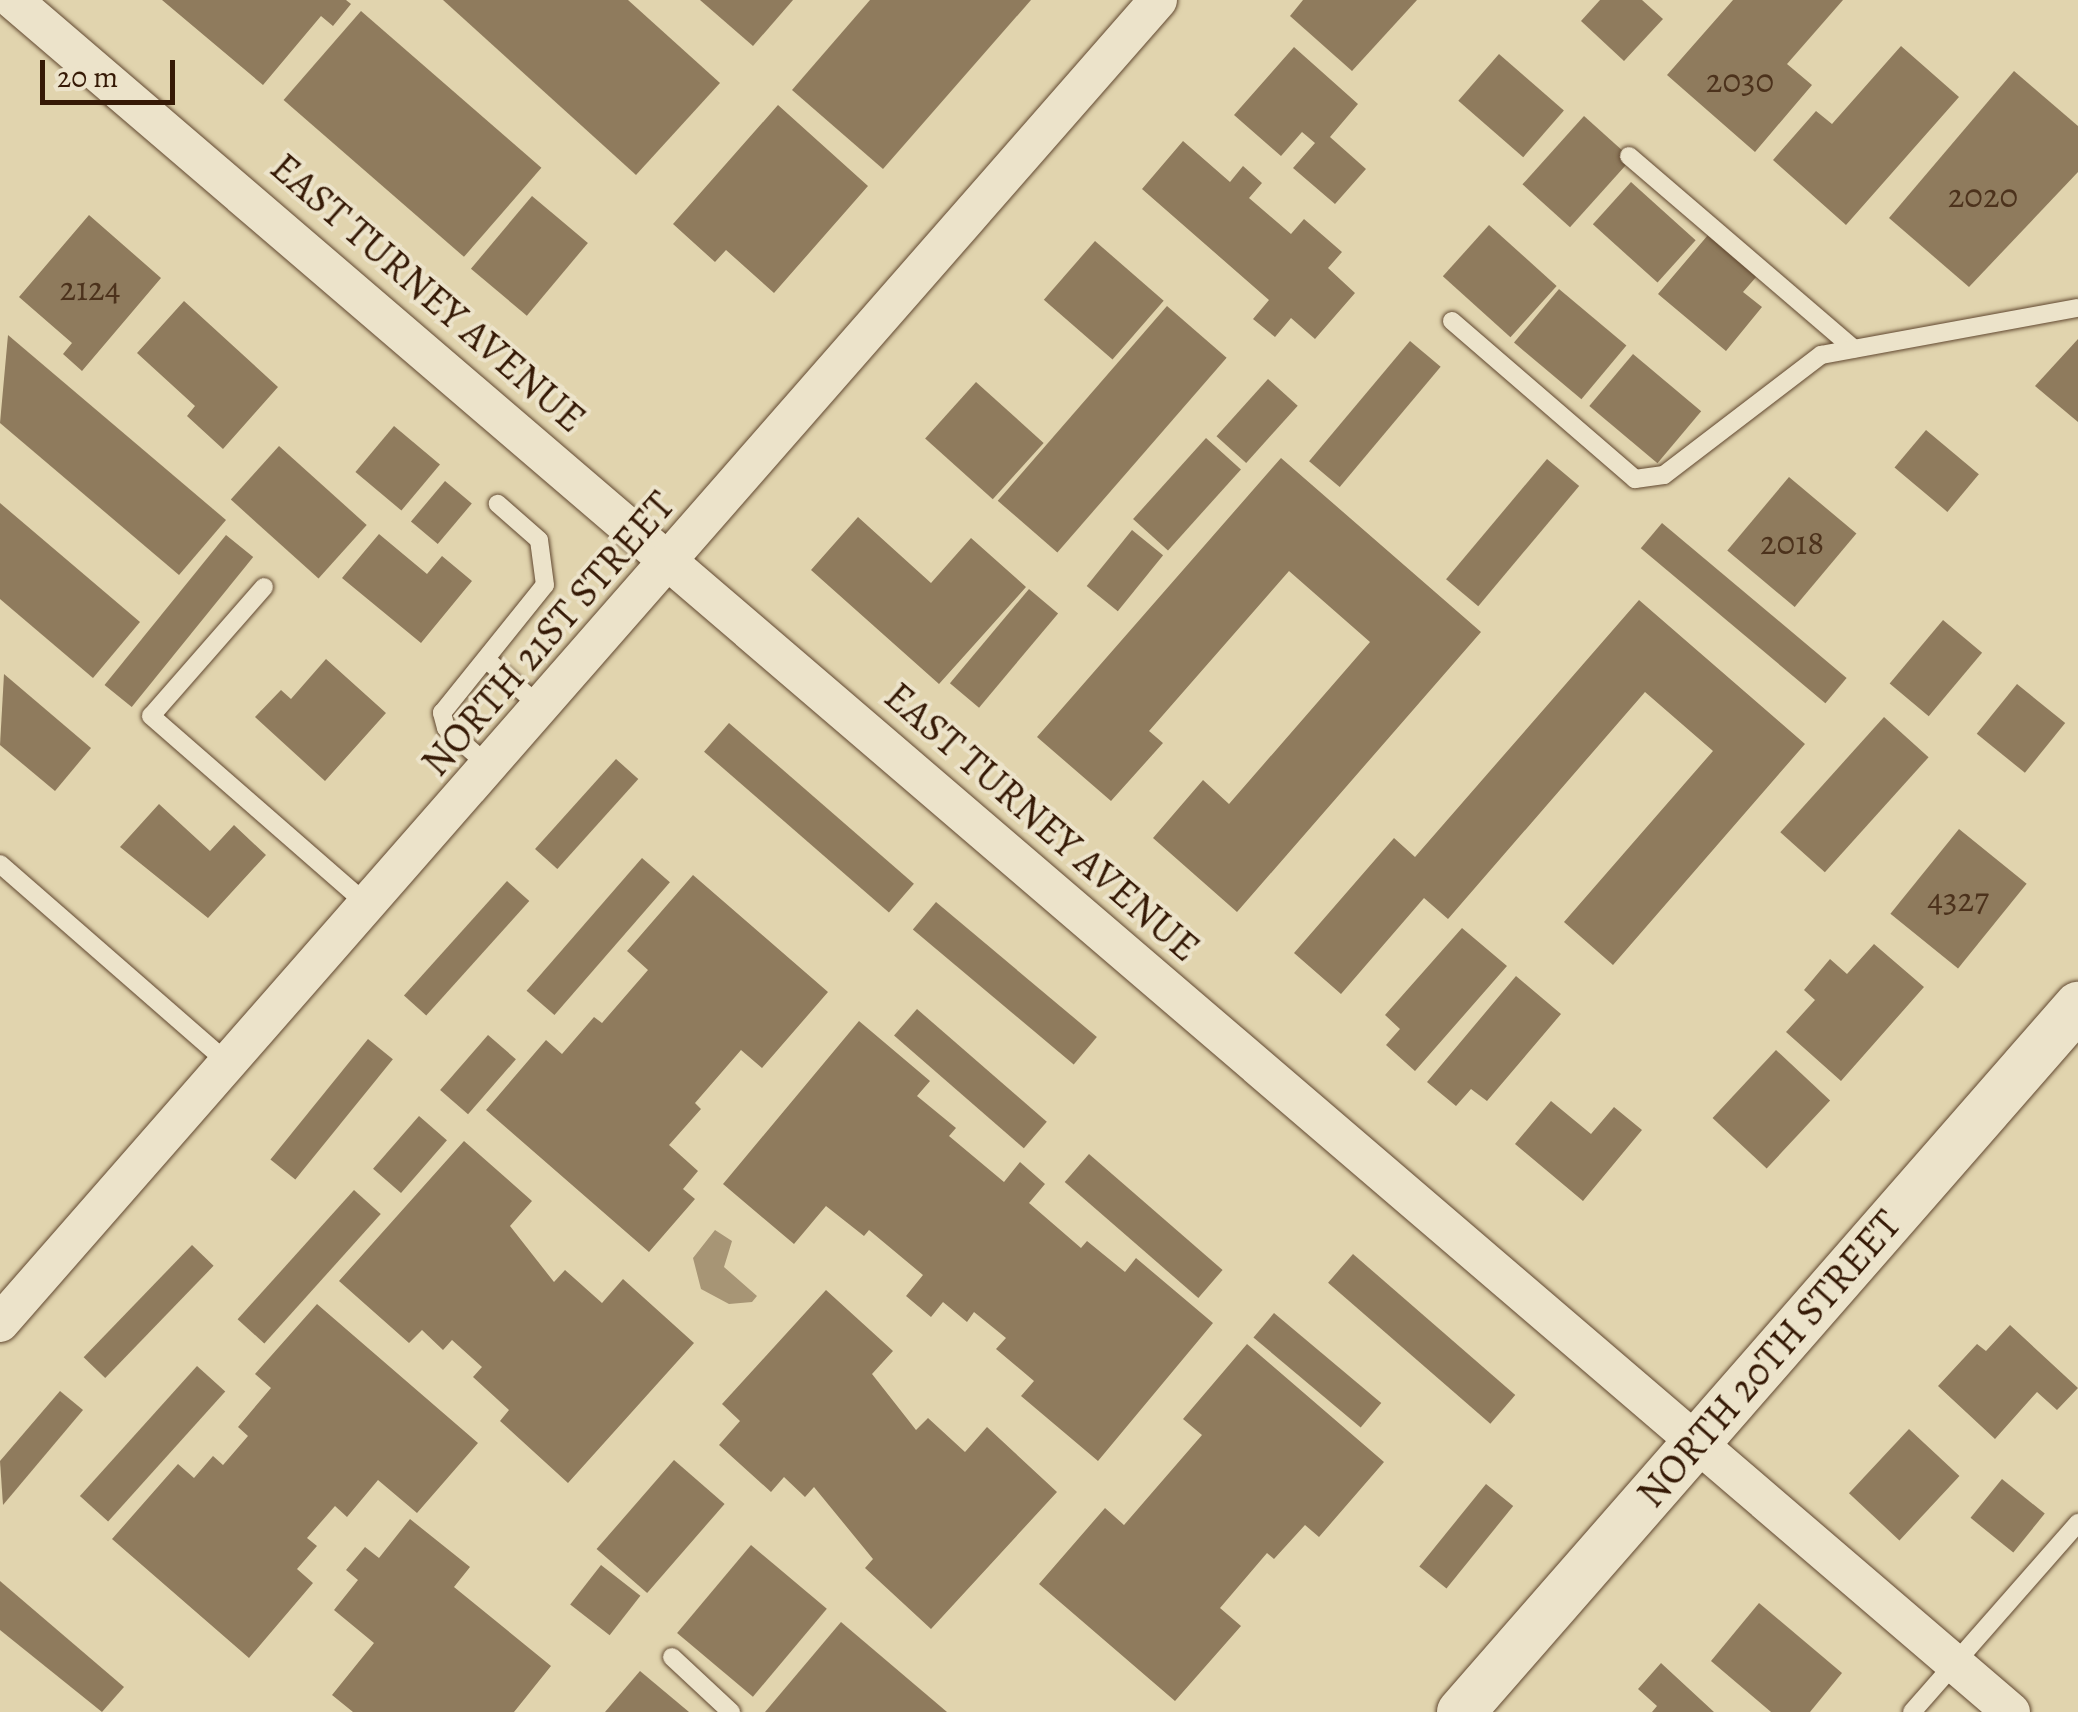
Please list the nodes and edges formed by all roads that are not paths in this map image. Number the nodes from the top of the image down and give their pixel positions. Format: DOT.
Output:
graph roads {
  1 [pos="14,0"];
  2 [pos="1158,0"];
  3 [pos="1629,156"];
  4 [pos="2078,308"];
  5 [pos="1452,322"];
  6 [pos="1854,349"];
  7 [pos="498,504"];
  8 [pos="670,562"];
  9 [pos="264,587"];
  10 [pos="486,660"];
  11 [pos="543,709"];
  12 [pos="491,768"];
  13 [pos="0,864"];
  14 [pos="369,906"];
  15 [pos="2078,1006"];
  16 [pos="228,1064"];
  17 [pos="4,1312"];
  18 [pos="1698,1441"];
  19 [pos="2078,1523"];
  20 [pos="672,1657"];
  21 [pos="1955,1664"];
  22 [pos="731,1712"];
  23 [pos="1461,1712"];
  24 [pos="1912,1712"];
  25 [pos="2011,1712"];
  1 -- 8 [label="street, EAST TURNEY AVENUE"];
  2 -- 8 [label="street, NORTH 21ST STREET"];
  3 -- 6 [label="lane"];
  4 -- 6 [label="lane"];
  5 -- 6 [label="lane"];
  7 -- 10 [label="lane"];
  8 -- 11 [label="street, NORTH 21ST STREET"];
  8 -- 18 [label="street, EAST TURNEY AVENUE"];
  9 -- 14 [label="lane"];
  10 -- 11 [label="lane"];
  10 -- 12 [label="lane"];
  11 -- 12 [label="street, NORTH 21ST STREET"];
  12 -- 14 [label="street, NORTH 21ST STREET"];
  13 -- 16 [label="lane"];
  14 -- 16 [label="street, NORTH 21ST STREET"];
  15 -- 18 [label="street, NORTH 20TH STREET"];
  16 -- 17 [label="street, NORTH 21ST STREET"];
  18 -- 21 [label="street, EAST TURNEY AVENUE"];
  18 -- 23 [label="street, NORTH 20TH STREET"];
  19 -- 21 [label="lane"];
  20 -- 22 [label="lane"];
  21 -- 24 [label="lane"];
  21 -- 25 [label="street, EAST TURNEY AVENUE"];
}
